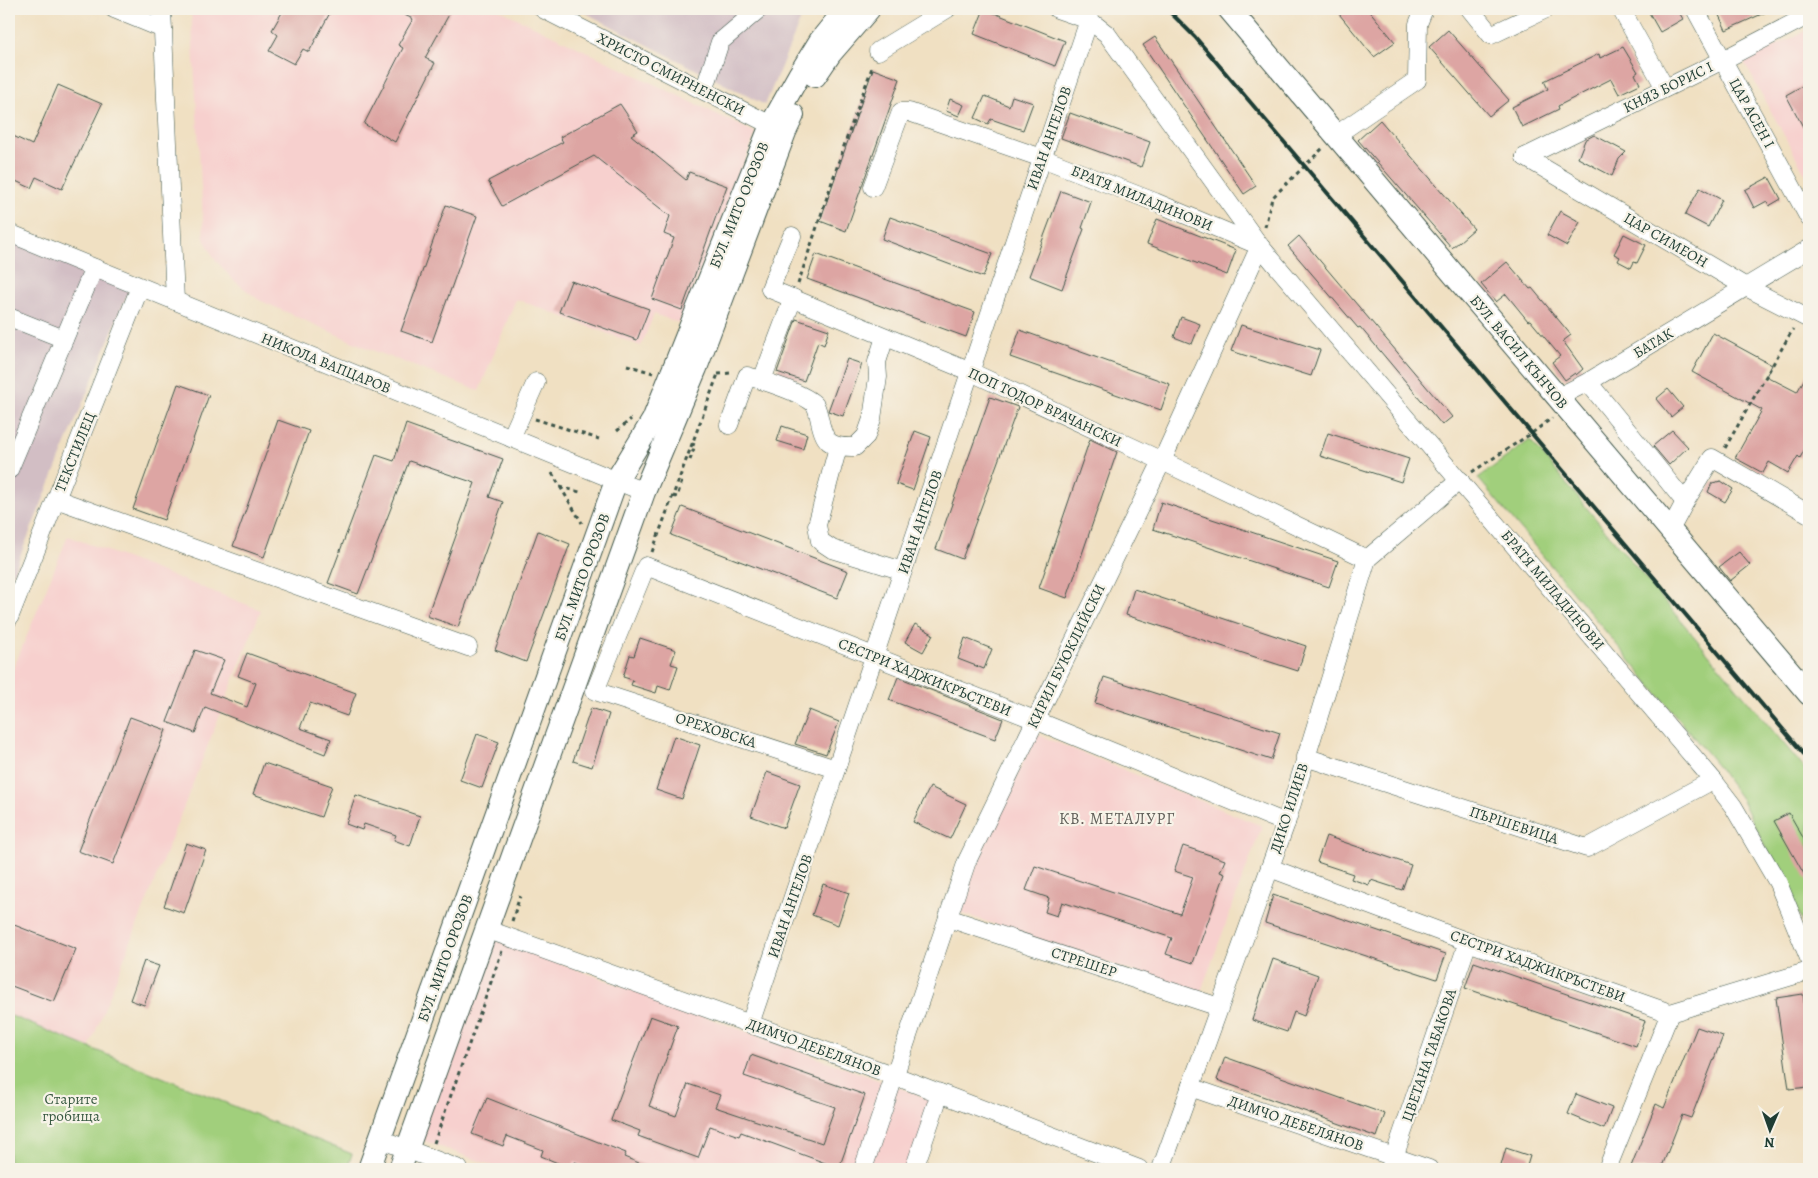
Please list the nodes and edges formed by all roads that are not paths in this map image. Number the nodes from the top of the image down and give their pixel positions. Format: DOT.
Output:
graph roads {
  1 [pos="114,9"];
  2 [pos="162,9"];
  3 [pos="543,9"];
  4 [pos="759,9"];
  5 [pos="846,9"];
  6 [pos="869,9"];
  7 [pos="947,9"];
  8 [pos="1057,9"];
  9 [pos="1230,9"];
  10 [pos="1424,9"];
  11 [pos="1470,9"];
  12 [pos="1546,9"];
  13 [pos="1621,9"];
  14 [pos="1695,9"];
  15 [pos="1809,15"];
  16 [pos="1089,20"];
  17 [pos="163,29"];
  18 [pos="878,51"];
  19 [pos="1723,60"];
  20 [pos="1665,88"];
  21 [pos="704,91"];
  22 [pos="771,125"];
  23 [pos="1336,135"];
  24 [pos="1525,157"];
  25 [pos="1042,158"];
  26 [pos="872,187"];
  27 [pos="1809,218"];
  28 [pos="9,233"];
  29 [pos="792,236"];
  30 [pos="1260,246"];
  31 [pos="1809,250"];
  32 [pos="94,268"];
  33 [pos="140,287"];
  34 [pos="1746,287"];
  35 [pos="793,298"];
  36 [pos="175,301"];
  37 [pos="9,317"];
  38 [pos="1809,319"];
  39 [pos="885,337"];
  40 [pos="64,339"];
  41 [pos="971,372"];
  42 [pos="762,380"];
  43 [pos="536,382"];
  44 [pos="1588,382"];
  45 [pos="1562,402"];
  46 [pos="729,425"];
  47 [pos="512,438"];
  48 [pos="838,447"];
  49 [pos="1162,461"];
  50 [pos="9,470"];
  51 [pos="1460,480"];
  52 [pos="616,481"];
  53 [pos="644,492"];
  54 [pos="56,499"];
  55 [pos="1685,502"];
  56 [pos="1809,514"];
  57 [pos="1670,530"];
  58 [pos="1367,559"];
  59 [pos="903,571"];
  60 [pos="9,618"];
  61 [pos="468,647"];
  62 [pos="874,657"];
  63 [pos="595,691"];
  64 [pos="1809,694"];
  65 [pos="1035,720"];
  66 [pos="1305,757"];
  67 [pos="836,769"];
  68 [pos="1713,780"];
  69 [pos="1286,823"];
  70 [pos="1270,868"];
  71 [pos="948,918"];
  72 [pos="486,929"];
  73 [pos="1468,942"];
  74 [pos="1809,958"];
  75 [pos="1809,971"];
  76 [pos="1220,1007"];
  77 [pos="1670,1013"];
  78 [pos="750,1024"];
  79 [pos="894,1076"];
  80 [pos="1190,1087"];
  81 [pos="940,1093"];
  82 [pos="380,1139"];
  83 [pos="403,1159"];
  84 [pos="1392,1163"];
  85 [pos="369,1169"];
  86 [pos="459,1169"];
  87 [pos="863,1169"];
  88 [pos="914,1169"];
  89 [pos="1139,1169"];
  90 [pos="1161,1169"];
  91 [pos="1429,1169"];
  92 [pos="1607,1169"];
  1 -- 17 [label="street"];
  2 -- 17 [label="street"];
  3 -- 21 [label="street, ХРИСТО СМИРНЕНСКИ"];
  4 -- 21 [label="street"];
  5 -- 22 [label="main road, БУЛ. МИТО ОРОЗОВ"];
  6 -- 53 [label="main road, БУЛ. МИТО ОРОЗОВ"];
  7 -- 18 [label="street"];
  8 -- 16 [label="street, БРАТЯ МИЛАДИНОВИ"];
  9 -- 23 [label="main road, БУЛ. ВАСИЛ КЪНЧОВ"];
  10 -- 23 [label="street"];
  11 -- 12 [label="street"];
  13 -- 20 [label="street"];
  14 -- 19 [label="street, ЦАР АСЕН I"];
  15 -- 19 [label="street, КНЯЗ БОРИС I"];
  16 -- 25 [label="street, ИВАН АНГЕЛОВ"];
  16 -- 30 [label="street, БРАТЯ МИЛАДИНОВИ"];
  17 -- 36 [label="street"];
  19 -- 20 [label="street, КНЯЗ БОРИС I"];
  19 -- 27 [label="street, ЦАР АСЕН I"];
  20 -- 24 [label="street, КНЯЗ БОРИС I"];
  21 -- 22 [label="street, ХРИСТО СМИРНЕНСКИ"];
  22 -- 52 [label="main road, БУЛ. МИТО ОРОЗОВ"];
  23 -- 45 [label="main road, БУЛ. ВАСИЛ КЪНЧОВ"];
  24 -- 34 [label="street, ЦАР СИМЕОН"];
  25 -- 26 [label="street, БРАТЯ МИЛАДИНОВИ"];
  25 -- 30 [label="street, БРАТЯ МИЛАДИНОВИ"];
  25 -- 41 [label="street, ИВАН АНГЕЛОВ"];
  28 -- 32 [label="street, НИКОЛА ВАПЦАРОВ"];
  29 -- 35 [label="street, ПОП ТОДОР ВРАЧАНСКИ"];
  30 -- 49 [label="street, КИРИЛ БУЮКЛИЙСКИ"];
  30 -- 51 [label="street, БРАТЯ МИЛАДИНОВИ"];
  31 -- 34 [label="street, БАТАК"];
  32 -- 33 [label="street, НИКОЛА ВАПЦАРОВ"];
  32 -- 40 [label="street"];
  33 -- 36 [label="street, НИКОЛА ВАПЦАРОВ"];
  33 -- 54 [label="street, ТЕКСТИЛЕЦ"];
  34 -- 38 [label="street, ЦАР СИМЕОН"];
  34 -- 44 [label="street, БАТАК"];
  35 -- 39 [label="street, ПОП ТОДОР ВРАЧАНСКИ"];
  35 -- 42 [label="street"];
  36 -- 47 [label="street, НИКОЛА ВАПЦАРОВ"];
  37 -- 40 [label="street"];
  39 -- 41 [label="street, ПОП ТОДОР ВРАЧАНСКИ"];
  39 -- 48 [label="street"];
  40 -- 50 [label="street"];
  41 -- 49 [label="street, ПОП ТОДОР ВРАЧАНСКИ"];
  41 -- 59 [label="street, ИВАН АНГЕЛОВ"];
  42 -- 46 [label="street"];
  42 -- 48 [label="street"];
  43 -- 47 [label="street"];
  44 -- 45 [label="street, БАТАК"];
  44 -- 55 [label="street"];
  45 -- 57 [label="main road, БУЛ. ВАСИЛ КЪНЧОВ"];
  47 -- 52 [label="street, НИКОЛА ВАПЦАРОВ"];
  48 -- 59 [label="street"];
  49 -- 58 [label="street, ПОП ТОДОР ВРАЧАНСКИ"];
  49 -- 65 [label="street, КИРИЛ БУЮКЛИЙСКИ"];
  51 -- 58 [label="street"];
  51 -- 68 [label="street, БРАТЯ МИЛАДИНОВИ"];
  52 -- 53 [label="street, НИКОЛА ВАПЦАРОВ"];
  52 -- 82 [label="main road, БУЛ. МИТО ОРОЗОВ"];
  53 -- 72 [label="main road, БУЛ. МИТО ОРОЗОВ"];
  54 -- 60 [label="street, ТЕКСТИЛЕЦ"];
  54 -- 61 [label="street"];
  55 -- 56 [label="street"];
  55 -- 57 [label="street"];
  57 -- 64 [label="main road, БУЛ. ВАСИЛ КЪНЧОВ"];
  58 -- 66 [label="street, ДИКО ИЛИЕВ"];
  59 -- 62 [label="street, ИВАН АНГЕЛОВ"];
  62 -- 63 [label="street, СЕСТРИ ХАДЖИКРЪСТЕВИ"];
  62 -- 65 [label="street, СЕСТРИ ХАДЖИКРЪСТЕВИ"];
  62 -- 67 [label="street, ИВАН АНГЕЛОВ"];
  63 -- 67 [label="street, ОРЕХОВСКА"];
  65 -- 69 [label="street, СЕСТРИ ХАДЖИКРЪСТЕВИ"];
  65 -- 71 [label="street, КИРИЛ БУЮКЛИЙСКИ"];
  66 -- 68 [label="street, ПЪРШЕВИЦА"];
  66 -- 69 [label="street, ДИКО ИЛИЕВ"];
  67 -- 78 [label="street, ИВАН АНГЕЛОВ"];
  68 -- 74 [label="street, БРАТЯ МИЛАДИНОВИ"];
  69 -- 70 [label="street, ДИКО ИЛИЕВ"];
  70 -- 73 [label="street, СЕСТРИ ХАДЖИКРЪСТЕВИ"];
  70 -- 76 [label="street, ДИКО ИЛИЕВ"];
  71 -- 76 [label="street, СТРЕШЕР"];
  71 -- 79 [label="street, КИРИЛ БУЮКЛИЙСКИ"];
  72 -- 78 [label="street, ДИМЧО ДЕБЕЛЯНОВ"];
  72 -- 83 [label="main road, БУЛ. МИТО ОРОЗОВ"];
  73 -- 77 [label="street, СЕСТРИ ХАДЖИКРЪСТЕВИ"];
  73 -- 84 [label="street, ЦВЕТАНА ТАБАКОВА"];
  75 -- 77 [label="street"];
  76 -- 80 [label="street, ДИКО ИЛИЕВ"];
  77 -- 92 [label="street"];
  78 -- 79 [label="street, ДИМЧО ДЕБЕЛЯНОВ"];
  79 -- 81 [label="street, ДИМЧО ДЕБЕЛЯНОВ"];
  79 -- 87 [label="street, КИРИЛ БУЮКЛИЙСКИ"];
  80 -- 84 [label="street, ДИМЧО ДЕБЕЛЯНОВ"];
  80 -- 90 [label="street, ДИКО ИЛИЕВ"];
  81 -- 88 [label="street"];
  81 -- 89 [label="street, ДИМЧО ДЕБЕЛЯНОВ"];
  82 -- 83 [label="street"];
  82 -- 85 [label="main road, БУЛ. МИТО ОРОЗОВ"];
  83 -- 86 [label="street"];
  84 -- 91 [label="street, ДИМЧО ДЕБЕЛЯНОВ"];
}
